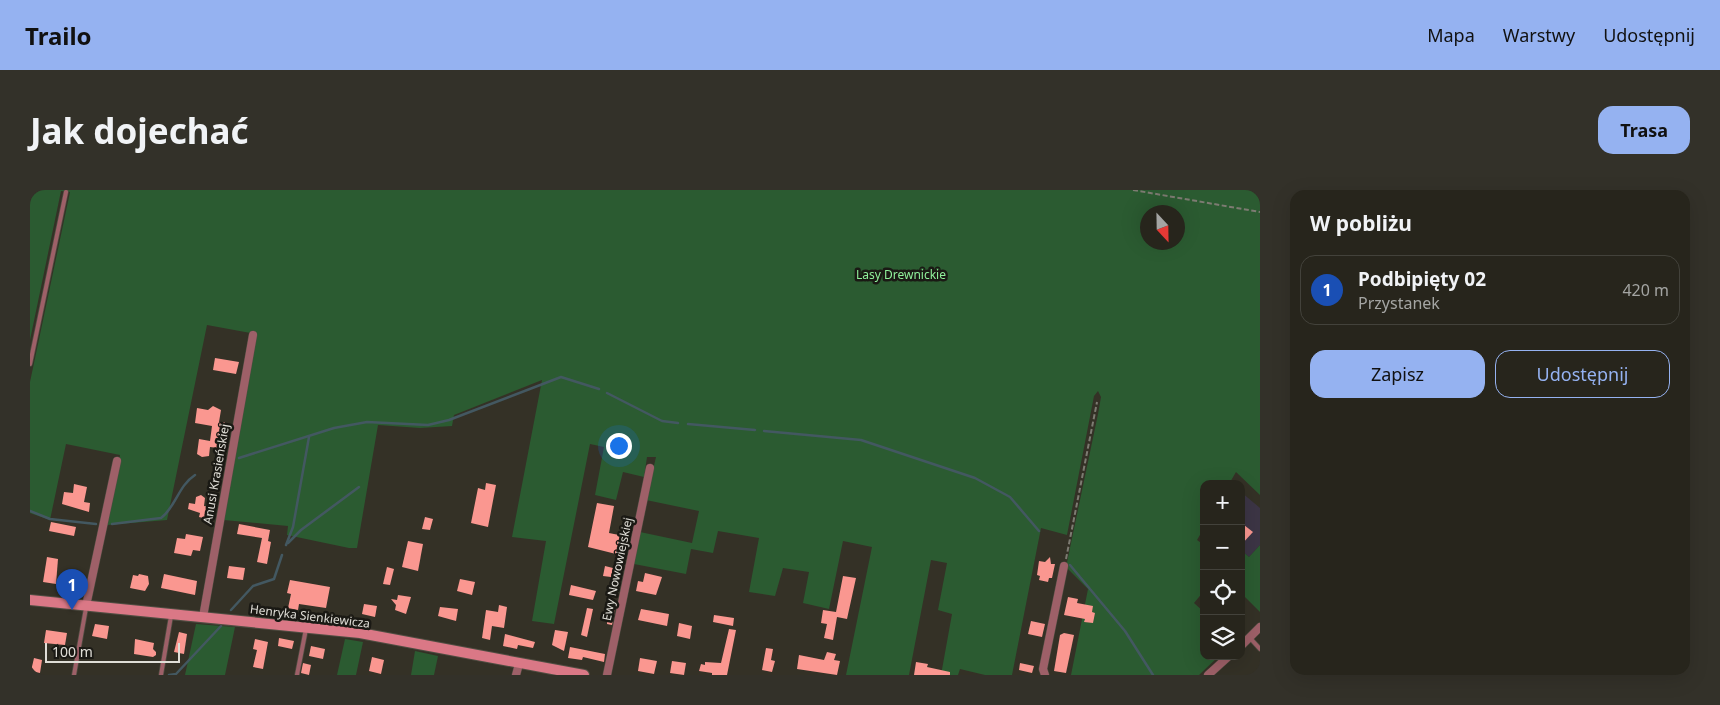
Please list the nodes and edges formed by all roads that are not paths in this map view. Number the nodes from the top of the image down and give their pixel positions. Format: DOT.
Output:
graph roads {
  1 [pos="66,192"];
  2 [pos="253,335"];
  3 [pos="30,364"];
  4 [pos="117,461"];
  5 [pos="650,468"];
  6 [pos="1064,566"];
  7 [pos="30,600"];
  8 [pos="86,606"];
  9 [pos="171,614"];
  10 [pos="203,617"];
  11 [pos="307,627"];
  12 [pos="1260,627"];
  13 [pos="1250,638"];
  14 [pos="1245,642"];
  15 [pos="1260,649"];
  16 [pos="1225,660"];
  17 [pos="519,664"];
  18 [pos="74,675"];
  19 [pos="161,675"];
  20 [pos="297,675"];
  21 [pos="516,675"];
  22 [pos="584,675"];
  23 [pos="607,675"];
  24 [pos="1046,675"];
  25 [pos="1208,675"];
  1 -- 3 [label="lane"];
  2 -- 10 [label="street, Anusi Krasieńskiej"];
  4 -- 8 [label="street"];
  5 -- 23 [label="street, Ewy Nowowiejskiej"];
  6 -- 24 [label="street"];
  7 -- 8 [label="street, Henryka Sienkiewicza"];
  8 -- 9 [label="street, Henryka Sienkiewicza"];
  8 -- 18 [label="lane"];
  9 -- 10 [label="street, Henryka Sienkiewicza"];
  9 -- 19 [label="lane"];
  10 -- 11 [label="street, Henryka Sienkiewicza"];
  11 -- 17 [label="street, Henryka Sienkiewicza"];
  11 -- 20 [label="lane"];
  12 -- 13 [label="street"];
  13 -- 14 [label="street"];
  13 -- 15 [label="lane"];
  16 -- 25 [label="street"];
  17 -- 21 [label="street"];
  17 -- 22 [label="street, Henryka Sienkiewicza"];
}
